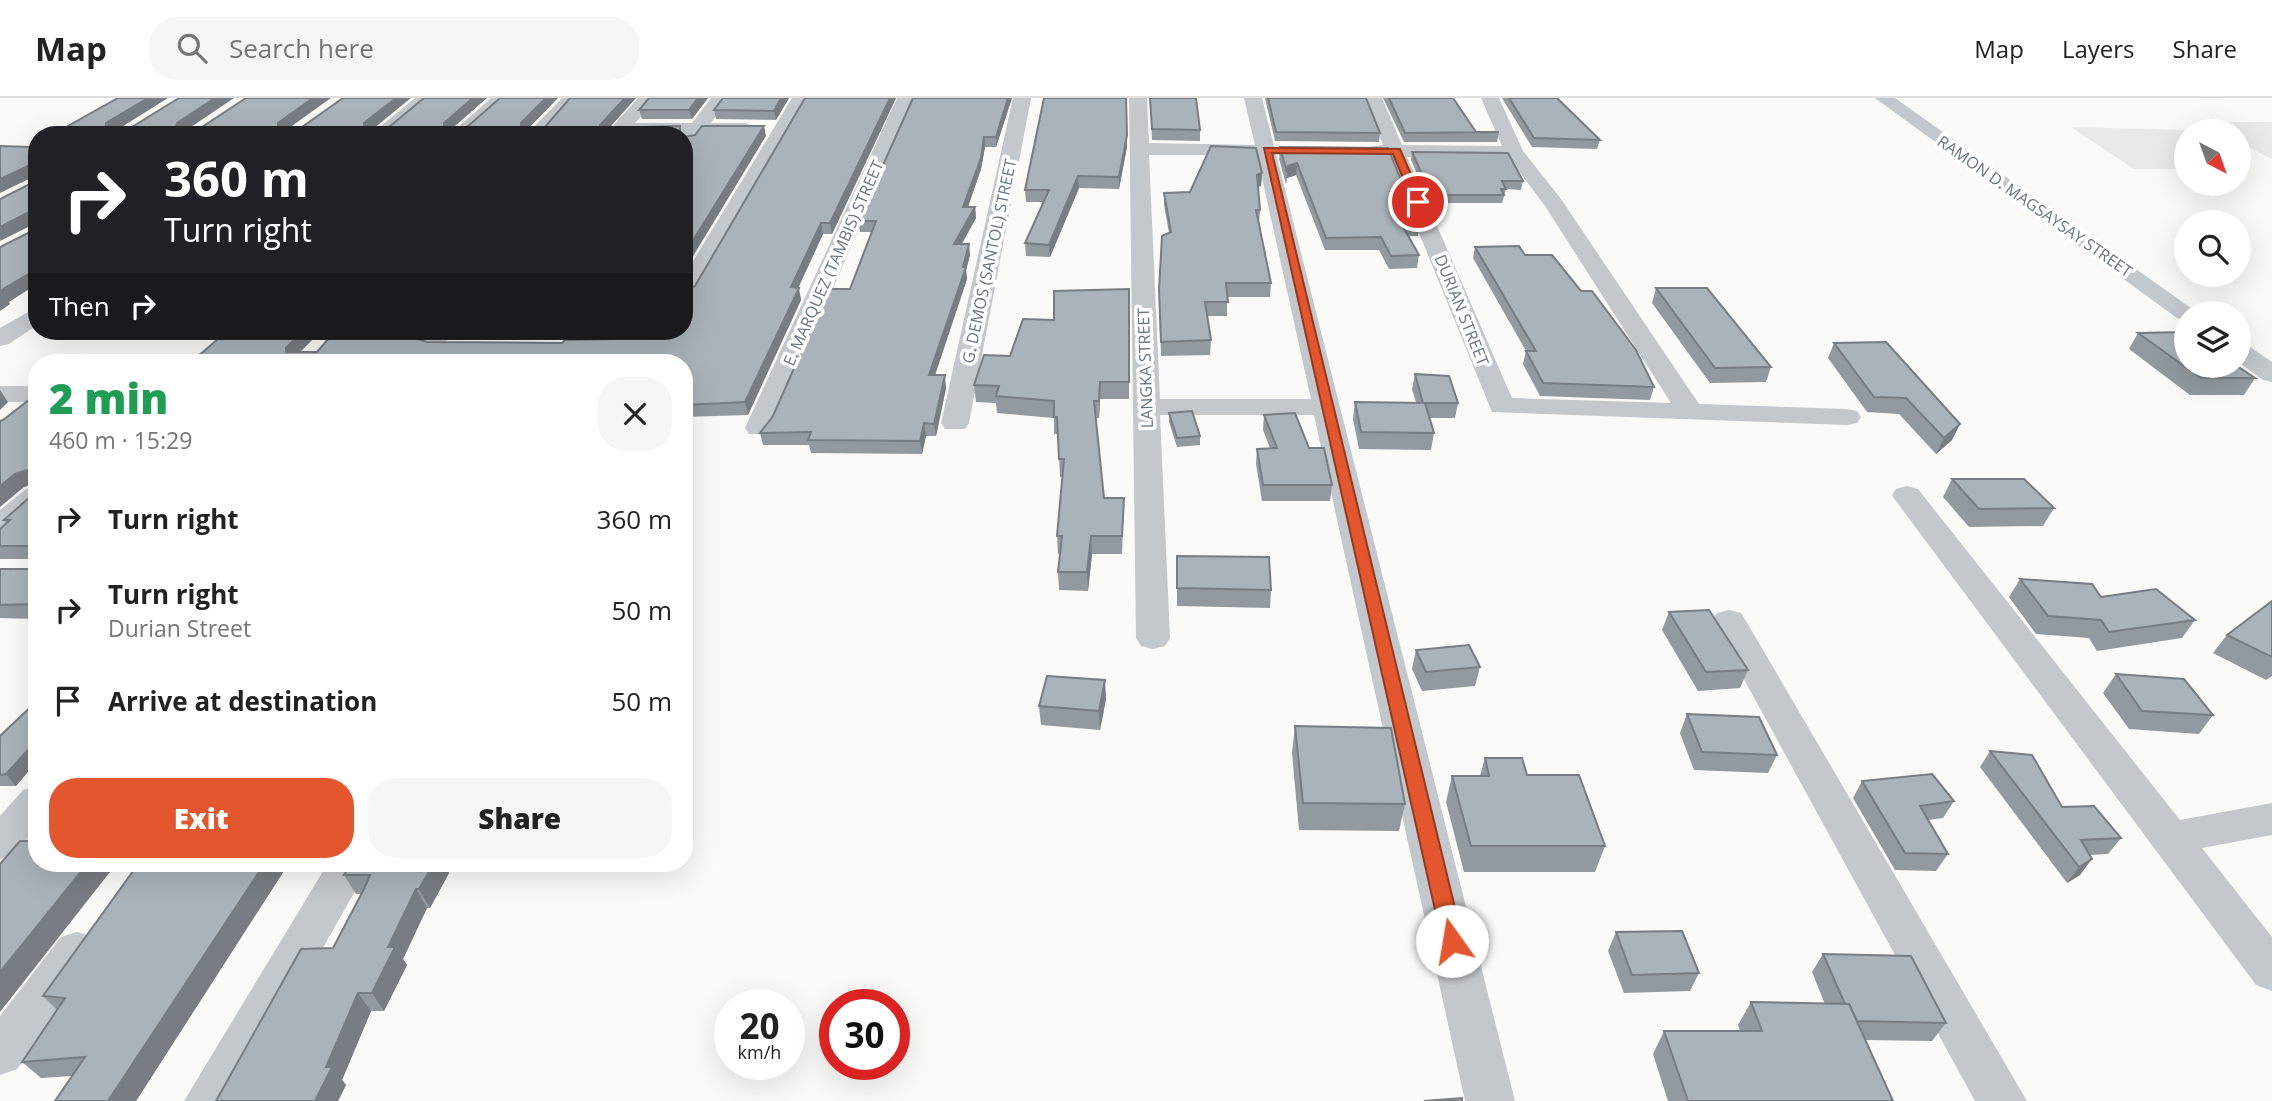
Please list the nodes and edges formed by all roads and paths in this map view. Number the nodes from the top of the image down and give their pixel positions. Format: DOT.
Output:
graph roads {
  1 [pos="426,98"];
  2 [pos="501,98"];
  3 [pos="572,98"];
  4 [pos="648,98"];
  5 [pos="720,98"];
  6 [pos="801,98"];
  7 [pos="906,98"];
  8 [pos="1022,98"];
  9 [pos="1138,98"];
  10 [pos="1253,98"];
  11 [pos="1373,98"];
  12 [pos="1490,98"];
  13 [pos="1884,98"];
  14 [pos="390,126"];
  15 [pos="468,126"];
  16 [pos="544,126"];
  17 [pos="623,126"];
  18 [pos="693,128"];
  19 [pos="697,128"];
  20 [pos="783,128"];
  21 [pos="693,134"];
  22 [pos="1139,149"];
  23 [pos="1273,150"];
  24 [pos="1358,151"];
  25 [pos="1397,151"];
  26 [pos="1514,152"];
  27 [pos="695,258"];
  28 [pos="2174,304"];
  29 [pos="28,320"];
  30 [pos="0,340"];
  31 [pos="2251,359"];
  32 [pos="2272,374"];
  33 [pos="28,398"];
  34 [pos="5,406"];
  35 [pos="1147,407"];
  36 [pos="1327,407"];
  37 [pos="1691,413"];
  38 [pos="1847,417"];
  39 [pos="956,423"];
  40 [pos="760,428"];
  41 [pos="1907,495"];
  42 [pos="28,503"];
  43 [pos="0,526"];
  44 [pos="1729,621"];
  45 [pos="1153,638"];
  46 [pos="28,811"];
  47 [pos="2272,819"];
  48 [pos="2171,838"];
  49 [pos="0,843"];
  50 [pos="345,872"];
  51 [pos="104,916"];
  52 [pos="2272,971"];
  53 [pos="0,1053"];
  54 [pos="209,1101"];
  55 [pos="1490,1101"];
  56 [pos="2002,1101"];
  1 -- 14 [label="street"];
  2 -- 15 [label="street"];
  3 -- 16 [label="street"];
  4 -- 17 [label="street"];
  5 -- 19 [label="street"];
  6 -- 20 [label="street"];
  7 -- 40 [label="street, E. MARQUEZ (TAMBIS) STREET"];
  8 -- 39 [label="street, G. DEMOS (SANTOL) STREET"];
  9 -- 22 [label="street, LANGKA STREET"];
  10 -- 23 [label="street"];
  11 -- 25 [label="street, DURIAN STREET"];
  12 -- 26 [label="street"];
  13 -- 28 [label="street, RAMON D. MAGSAYSAY STREET"];
  18 -- 19 [label="street"];
  19 -- 20 [label="street"];
  19 -- 21 [label="street"];
  20 -- 27 [label="street"];
  22 -- 23 [label="street"];
  22 -- 35 [label="street, LANGKA STREET"];
  23 -- 36 [label="street"];
  24 -- 25 [label="street"];
  25 -- 26 [label="street"];
  25 -- 37 [label="street, DURIAN STREET"];
  26 -- 37 [label="street"];
  29 -- 30 [label="street"];
  31 -- 32 [label="street"];
  33 -- 34 [label="street"];
  35 -- 36 [label="street"];
  35 -- 45 [label="street, LANGKA STREET"];
  36 -- 55 [label="street"];
  37 -- 38 [label="street"];
  41 -- 48 [label="street"];
  42 -- 43 [label="street"];
  44 -- 56 [label="street"];
  46 -- 49 [label="street"];
  47 -- 48 [label="street"];
  48 -- 52 [label="street"];
  50 -- 54 [label="street"];
  51 -- 53 [label="street"];
}
